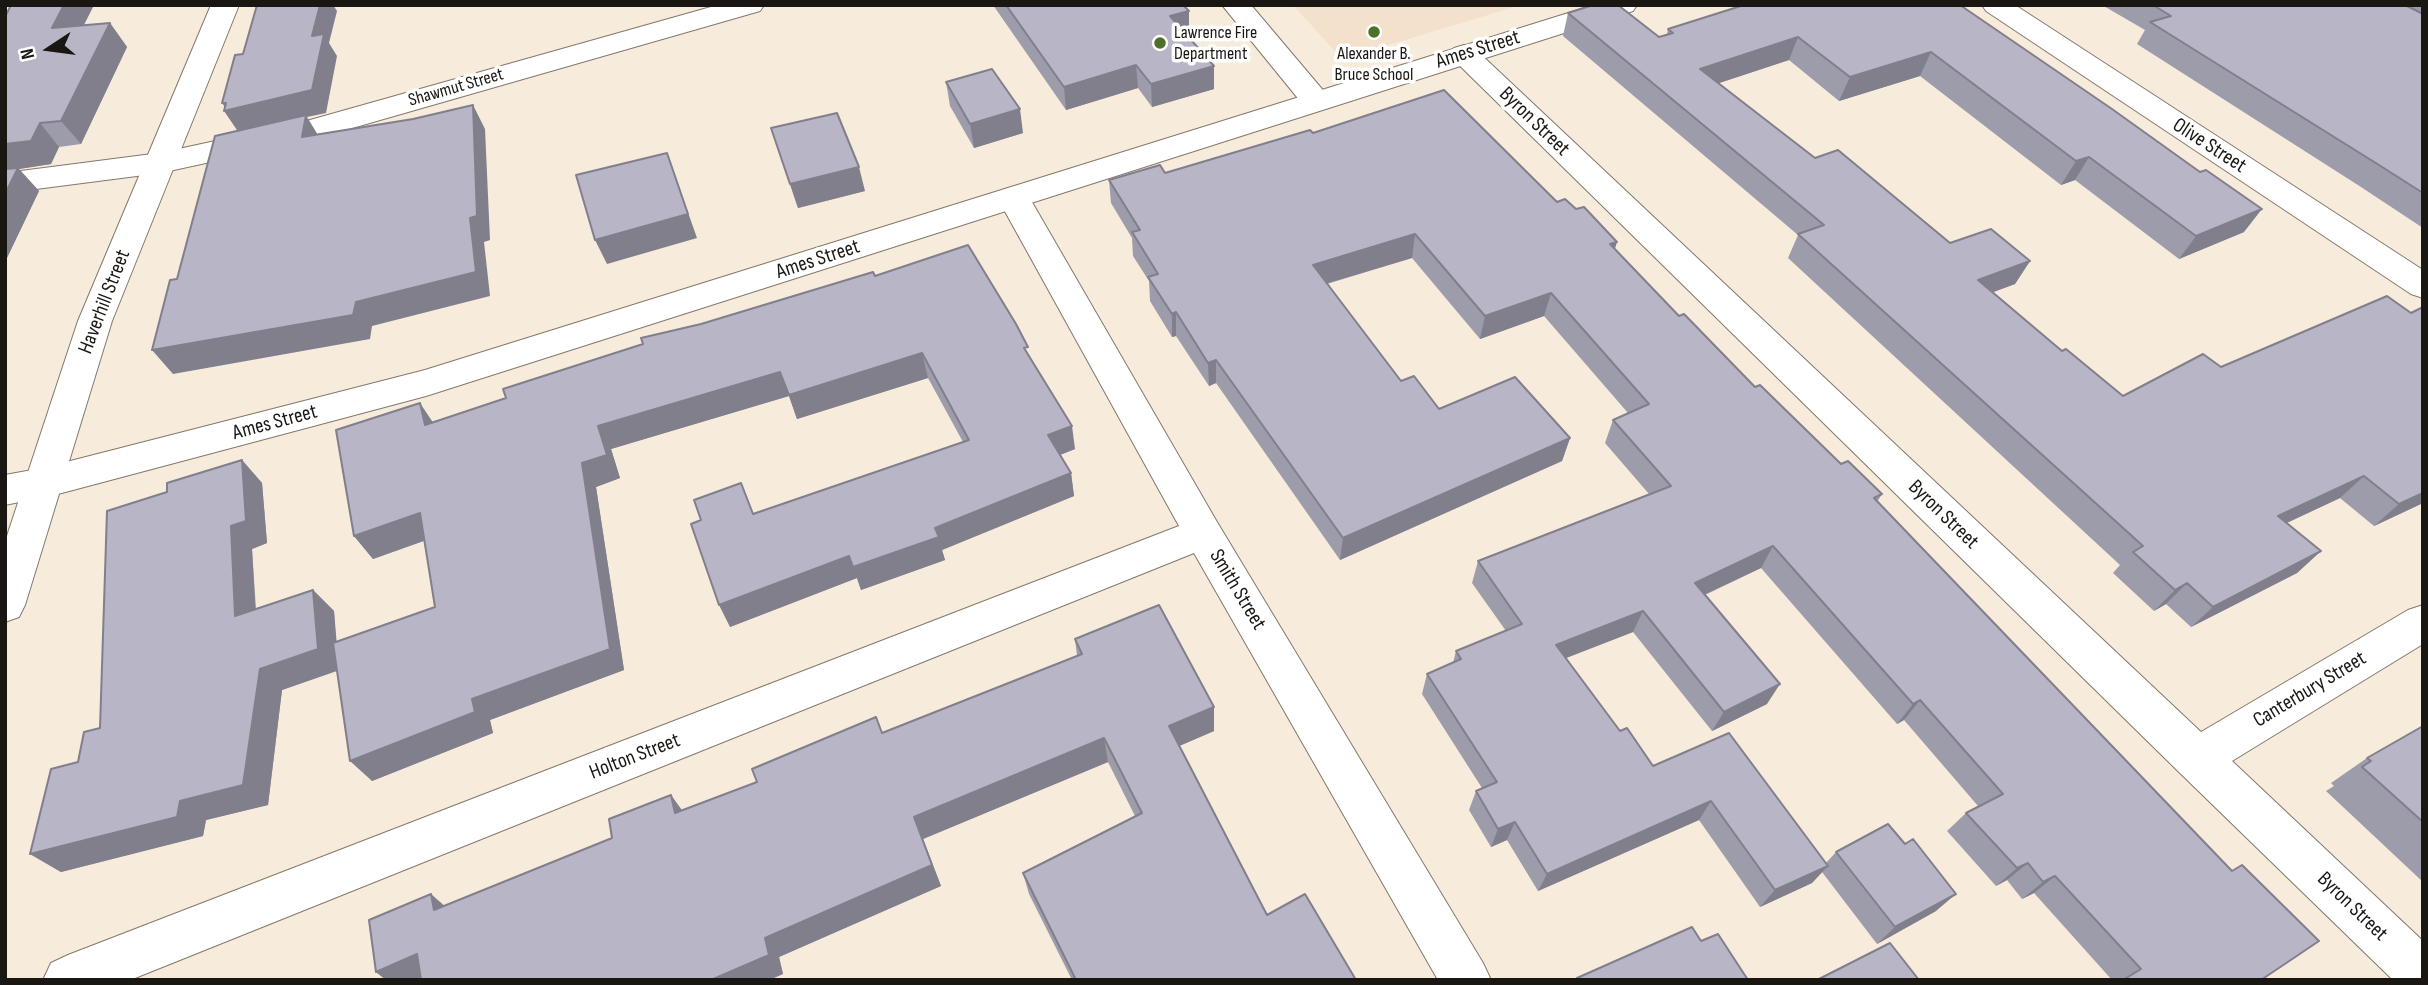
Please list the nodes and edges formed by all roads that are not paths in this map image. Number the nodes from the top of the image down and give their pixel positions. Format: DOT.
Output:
graph roads {
  1 [pos="225,5"];
  2 [pos="750,5"];
  3 [pos="1236,5"];
  4 [pos="1623,5"];
  5 [pos="1996,5"];
  6 [pos="1464,54"];
  7 [pos="1316,101"];
  8 [pos="160,163"];
  9 [pos="5,183"];
  10 [pos="1013,197"];
  11 [pos="2423,286"];
  12 [pos="43,484"];
  13 [pos="5,490"];
  14 [pos="1203,533"];
  15 [pos="5,605"];
  16 [pos="2423,622"];
  17 [pos="2196,758"];
  18 [pos="2423,975"];
  19 [pos="68,980"];
  20 [pos="1466,980"];
  1 -- 8 [label="street, Haverhill Street"];
  2 -- 8 [label="street, Shawmut Street"];
  3 -- 7 [label="street"];
  4 -- 6 [label="street, Ames Street"];
  5 -- 11 [label="street, Olive Street"];
  6 -- 7 [label="street, Ames Street"];
  6 -- 17 [label="street, Byron Street"];
  7 -- 10 [label="street, Ames Street"];
  8 -- 9 [label="street, Shawmut Street"];
  8 -- 12 [label="street, Haverhill Street"];
  10 -- 12 [label="street, Ames Street"];
  10 -- 14 [label="street, Smith Street"];
  12 -- 13 [label="street, Ames Street"];
  12 -- 15 [label="street, Haverhill Street"];
  14 -- 19 [label="street, Holton Street"];
  14 -- 20 [label="street, Smith Street"];
  16 -- 17 [label="street, Canterbury Street"];
  17 -- 18 [label="street, Byron Street"];
}
